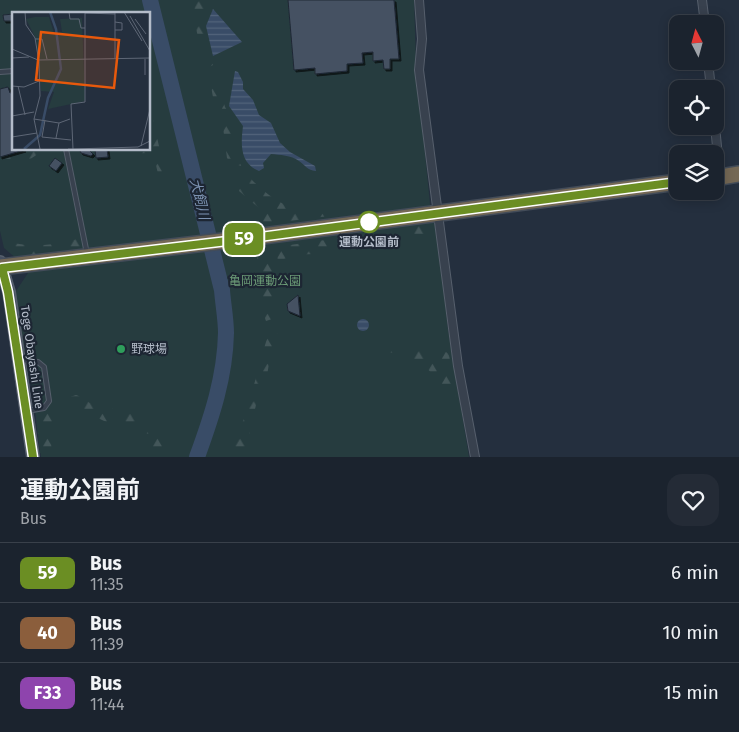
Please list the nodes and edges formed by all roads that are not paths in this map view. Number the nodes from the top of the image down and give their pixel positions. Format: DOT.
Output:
graph roads {
  1 [pos="419,0"];
  2 [pos="702,0"];
  3 [pos="704,15"];
  4 [pos="66,150"];
  5 [pos="739,174"];
  6 [pos="724,177"];
  7 [pos="669,183"];
  8 [pos="437,213"];
  9 [pos="87,256"];
  10 [pos="0,266"];
  11 [pos="19,360"];
  12 [pos="26,411"];
  13 [pos="33,457"];
  14 [pos="475,457"];
  1 -- 8 [label="street"];
  2 -- 3 [label="street"];
  4 -- 9 [label="lane"];
  5 -- 6 [label="highway"];
  7 -- 8 [label="highway"];
  8 -- 9 [label="highway"];
  8 -- 14 [label="street"];
  9 -- 10 [label="highway"];
  10 -- 11 [label="main road, Toge Obayashi Line"];
  11 -- 12 [label="main road, Toge Obayashi Line"];
  11 -- 12 [label="lane"];
  12 -- 13 [label="main road, Toge Obayashi Line"];
}
